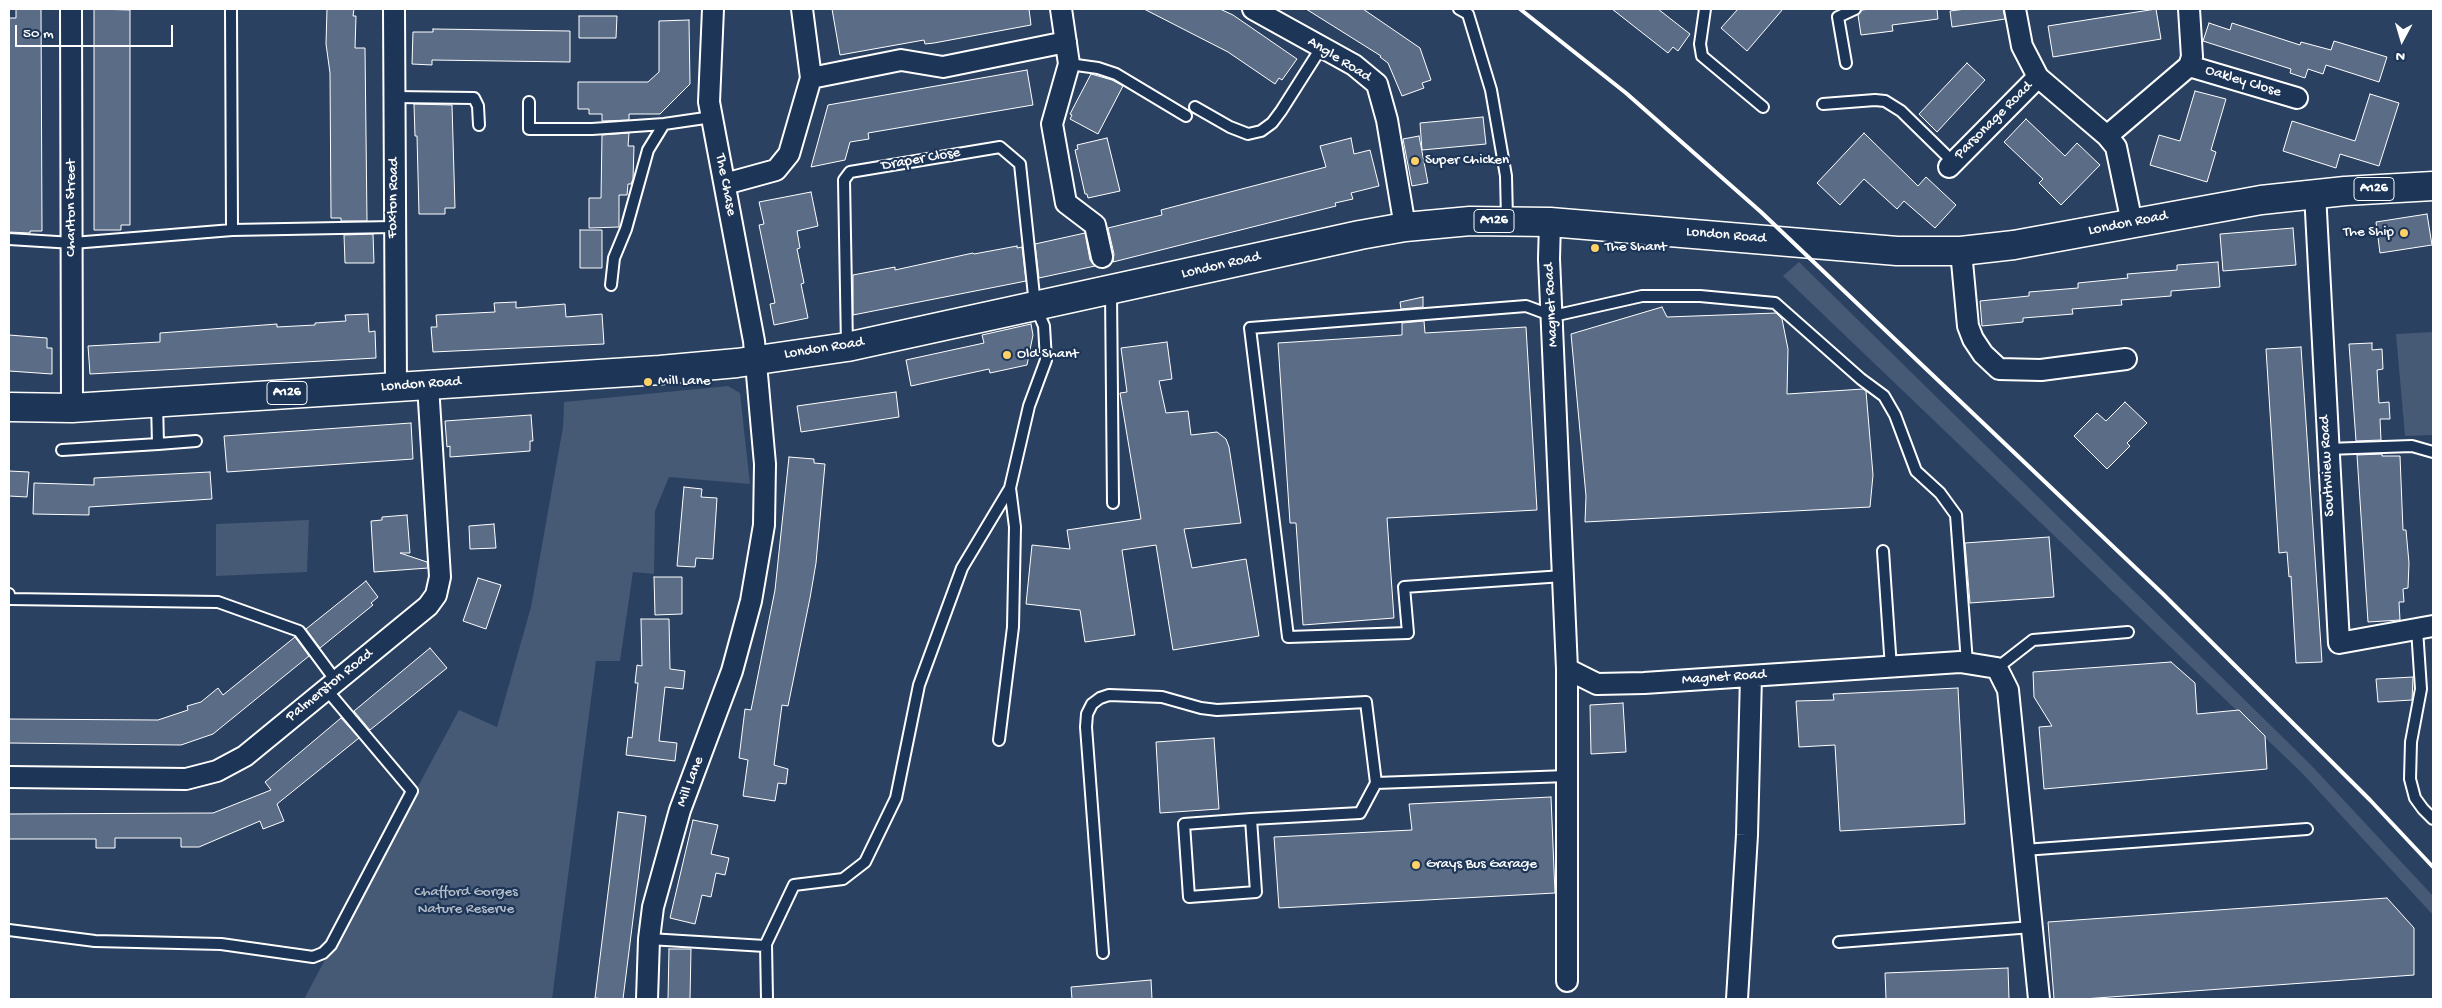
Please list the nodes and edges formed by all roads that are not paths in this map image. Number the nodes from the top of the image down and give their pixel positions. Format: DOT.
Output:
graph roads {
  1 [pos="71,9"];
  2 [pos="231,9"];
  3 [pos="394,9"];
  4 [pos="713,9"];
  5 [pos="802,9"];
  6 [pos="1061,9"];
  7 [pos="1253,9"];
  8 [pos="1459,9"];
  9 [pos="1705,9"];
  10 [pos="1855,9"];
  11 [pos="2015,9"];
  12 [pos="2189,9"];
  13 [pos="1066,42"];
  14 [pos="1321,48"];
  15 [pos="1846,63"];
  16 [pos="1069,64"];
  17 [pos="2189,66"];
  18 [pos="2038,76"];
  19 [pos="812,78"];
  20 [pos="395,97"];
  21 [pos="2297,98"];
  22 [pos="529,102"];
  23 [pos="1823,104"];
  24 [pos="1196,107"];
  25 [pos="1763,107"];
  26 [pos="1186,116"];
  27 [pos="712,117"];
  28 [pos="664,124"];
  29 [pos="479,125"];
  30 [pos="2107,136"];
  31 [pos="1951,164"];
  32 [pos="725,184"];
  33 [pos="2433,186"];
  34 [pos="2315,193"];
  35 [pos="1507,220"];
  36 [pos="1550,222"];
  37 [pos="2132,223"];
  38 [pos="393,227"];
  39 [pos="1405,227"];
  40 [pos="232,230"];
  41 [pos="9,239"];
  42 [pos="73,243"];
  43 [pos="1961,251"];
  44 [pos="1102,257"];
  45 [pos="611,285"];
  46 [pos="1110,290"];
  47 [pos="1035,305"];
  48 [pos="1553,316"];
  49 [pos="847,347"];
  50 [pos="2126,358"];
  51 [pos="756,359"];
  52 [pos="428,385"];
  53 [pos="396,387"];
  54 [pos="157,402"];
  55 [pos="9,407"];
  56 [pos="72,408"];
  57 [pos="196,441"];
  58 [pos="158,444"];
  59 [pos="2327,448"];
  60 [pos="62,450"];
  61 [pos="2433,452"];
  62 [pos="1010,488"];
  63 [pos="1113,503"];
  64 [pos="1883,551"];
  65 [pos="1563,576"];
  66 [pos="9,594"];
  67 [pos="2425,628"];
  68 [pos="2128,632"];
  69 [pos="1967,663"];
  70 [pos="1891,668"];
  71 [pos="1997,668"];
  72 [pos="1567,669"];
  73 [pos="1751,676"];
  74 [pos="331,685"];
  75 [pos="999,740"];
  76 [pos="1567,776"];
  77 [pos="9,777"];
  78 [pos="1376,783"];
  79 [pos="1251,819"];
  80 [pos="2433,820"];
  81 [pos="2307,829"];
  82 [pos="2024,850"];
  83 [pos="2032,927"];
  84 [pos="9,930"];
  85 [pos="649,939"];
  86 [pos="1839,942"];
  87 [pos="766,944"];
  88 [pos="1103,953"];
  89 [pos="1566,981"];
  90 [pos="647,999"];
  91 [pos="767,999"];
  92 [pos="1737,999"];
  93 [pos="2039,999"];
  1 -- 42 [label="street, Charlton Street"];
  2 -- 40 [label="lane"];
  3 -- 20 [label="street, Foxton Road"];
  4 -- 27 [label="street, The Chase"];
  5 -- 19 [label="street"];
  6 -- 13 [label="street"];
  7 -- 14 [label="street, Angle Road"];
  8 -- 35 [label="lane"];
  9 -- 25 [label="lane"];
  10 -- 15 [label="lane"];
  11 -- 18 [label="street, Parsonage Road"];
  12 -- 17 [label="street, Oakley Close"];
  13 -- 16 [label="street"];
  13 -- 19 [label="street"];
  14 -- 24 [label="lane"];
  14 -- 39 [label="street, Angle Road"];
  16 -- 26 [label="lane"];
  16 -- 44 [label="street"];
  17 -- 21 [label="street, Oakley Close"];
  17 -- 30 [label="street, Oakley Close"];
  18 -- 30 [label="street, Parsonage Road"];
  18 -- 31 [label="street, Parsonage Road"];
  19 -- 32 [label="street"];
  20 -- 29 [label="lane"];
  20 -- 38 [label="street, Foxton Road"];
  22 -- 28 [label="lane"];
  23 -- 31 [label="lane"];
  27 -- 28 [label="lane"];
  27 -- 32 [label="street, The Chase"];
  28 -- 45 [label="lane"];
  30 -- 37 [label="street, Parsonage Road"];
  32 -- 51 [label="street, The Chase"];
  33 -- 34 [label="main road, London Road / A126"];
  34 -- 37 [label="main road, London Road / A126"];
  34 -- 59 [label="street, Southview Road"];
  35 -- 36 [label="main road, London Road / A126"];
  35 -- 39 [label="main road, London Road / A126"];
  36 -- 43 [label="main road, London Road / A126"];
  36 -- 48 [label="street, Magnet Road"];
  37 -- 43 [label="main road, London Road / A126"];
  38 -- 40 [label="lane"];
  38 -- 53 [label="street, Foxton Road"];
  39 -- 46 [label="main road, London Road / A126"];
  40 -- 42 [label="lane"];
  41 -- 42 [label="lane"];
  42 -- 56 [label="street, Charlton Street"];
  43 -- 50 [label="street"];
  46 -- 47 [label="main road, London Road / A126"];
  46 -- 63 [label="lane"];
  47 -- 49 [label="main road, London Road / A126"];
  47 -- 49 [label="lane, Draper Close"];
  47 -- 62 [label="lane, Draper Close"];
  48 -- 65 [label="street, Magnet Road"];
  48 -- 65 [label="lane"];
  48 -- 69 [label="lane"];
  49 -- 51 [label="main road, London Road / A126"];
  51 -- 52 [label="main road, London Road / A126"];
  51 -- 85 [label="street, Mill Lane"];
  52 -- 53 [label="main road, London Road / A126"];
  52 -- 74 [label="street, Palmerston Road"];
  53 -- 54 [label="main road, London Road / A126"];
  54 -- 56 [label="main road, London Road / A126"];
  54 -- 58 [label="lane"];
  55 -- 56 [label="main road, London Road / A126"];
  57 -- 58 [label="lane"];
  58 -- 60 [label="lane"];
  59 -- 61 [label="lane"];
  59 -- 67 [label="street, Southview Road"];
  62 -- 75 [label="lane"];
  62 -- 87 [label="lane"];
  64 -- 70 [label="lane"];
  65 -- 72 [label="street, Magnet Road"];
  66 -- 74 [label="lane"];
  67 -- 80 [label="lane"];
  68 -- 71 [label="lane"];
  69 -- 70 [label="street, Magnet Road"];
  69 -- 71 [label="street, Magnet Road"];
  70 -- 73 [label="street, Magnet Road"];
  71 -- 82 [label="street"];
  72 -- 73 [label="street, Magnet Road"];
  72 -- 76 [label="street"];
  73 -- 92 [label="street"];
  74 -- 77 [label="street, Palmerston Road"];
  74 -- 84 [label="lane"];
  76 -- 78 [label="lane"];
  76 -- 89 [label="street"];
  78 -- 79 [label="lane"];
  78 -- 88 [label="lane"];
  79 -- 79 [label="lane"];
  81 -- 82 [label="lane"];
  82 -- 83 [label="street"];
  83 -- 86 [label="lane"];
  83 -- 93 [label="street"];
  85 -- 87 [label="lane"];
  85 -- 90 [label="street, Mill Lane"];
  87 -- 91 [label="lane"];
}
